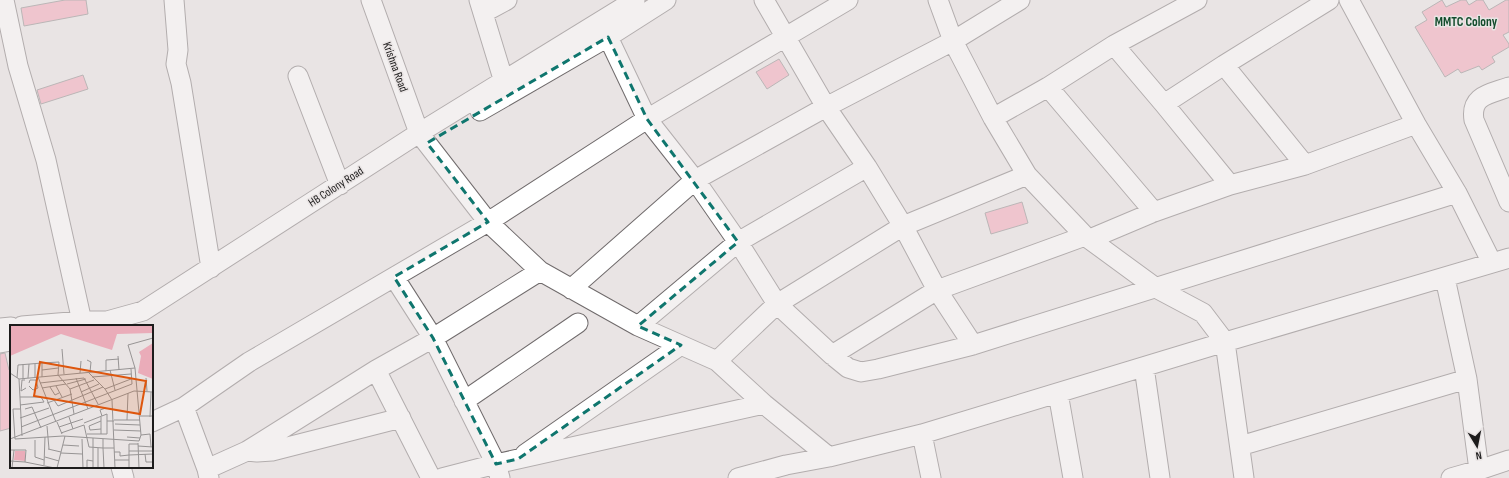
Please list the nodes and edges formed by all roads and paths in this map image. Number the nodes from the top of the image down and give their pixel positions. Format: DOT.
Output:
graph roads {
  1 [pos="4,0"];
  2 [pos="174,0"];
  3 [pos="371,0"];
  4 [pos="507,0"];
  5 [pos="634,0"];
  6 [pos="666,0"];
  7 [pos="764,0"];
  8 [pos="848,0"];
  9 [pos="938,0"];
  10 [pos="1020,0"];
  11 [pos="1197,0"];
  12 [pos="1329,0"];
  13 [pos="1349,0"];
  14 [pos="481,6"];
  15 [pos="608,37"];
  16 [pos="785,37"];
  17 [pos="953,41"];
  18 [pos="1114,45"];
  19 [pos="1224,65"];
  20 [pos="298,76"];
  21 [pos="504,82"];
  22 [pos="1048,87"];
  23 [pos="1509,87"];
  24 [pos="1164,104"];
  25 [pos="826,107"];
  26 [pos="993,118"];
  27 [pos="647,119"];
  28 [pos="1416,124"];
  29 [pos="423,138"];
  30 [pos="1305,165"];
  31 [pos="867,167"];
  32 [pos="1027,175"];
  33 [pos="695,180"];
  34 [pos="340,185"];
  35 [pos="1230,185"];
  36 [pos="1457,193"];
  37 [pos="1509,202"];
  38 [pos="1154,212"];
  39 [pos="488,222"];
  40 [pos="903,226"];
  41 [pos="1087,237"];
  42 [pos="738,242"];
  43 [pos="1501,261"];
  44 [pos="211,268"];
  45 [pos="540,271"];
  46 [pos="394,277"];
  47 [pos="1445,278"];
  48 [pos="1156,288"];
  49 [pos="571,289"];
  50 [pos="937,290"];
  51 [pos="777,304"];
  52 [pos="578,323"];
  53 [pos="83,324"];
  54 [pos="52,325"];
  55 [pos="134,325"];
  56 [pos="638,326"];
  57 [pos="10,327"];
  58 [pos="0,328"];
  59 [pos="433,338"];
  60 [pos="10,342"];
  61 [pos="1225,342"];
  62 [pos="0,343"];
  63 [pos="681,345"];
  64 [pos="973,345"];
  65 [pos="832,355"];
  66 [pos="717,361"];
  67 [pos="1144,367"];
  68 [pos="376,370"];
  69 [pos="1467,379"];
  70 [pos="1058,393"];
  71 [pos="464,401"];
  72 [pos="764,404"];
  73 [pos="184,407"];
  74 [pos="401,418"];
  75 [pos="153,422"];
  76 [pos="922,434"];
  77 [pos="1240,446"];
  78 [pos="247,450"];
  79 [pos="828,457"];
  80 [pos="518,459"];
  81 [pos="1509,460"];
  82 [pos="121,468"];
  83 [pos="1479,470"];
  84 [pos="498,471"];
  85 [pos="787,471"];
  86 [pos="208,474"];
  87 [pos="124,478"];
  88 [pos="431,478"];
  89 [pos="442,478"];
  90 [pos="738,478"];
  91 [pos="931,478"];
  92 [pos="1073,478"];
  93 [pos="1160,478"];
  94 [pos="1244,478"];
  95 [pos="1451,478"];
  1 -- 53 [label="street"];
  2 -- 44 [label="street"];
  3 -- 29 [label="street, Krishna Road"];
  4 -- 14 [label="street"];
  5 -- 21 [label="street, HB Colony Road"];
  6 -- 15 [label="street"];
  7 -- 16 [label="street"];
  8 -- 16 [label="street"];
  9 -- 17 [label="street"];
  10 -- 17 [label="street"];
  11 -- 18 [label="street"];
  12 -- 19 [label="street"];
  13 -- 28 [label="street"];
  14 -- 21 [label="street"];
  15 -- 27 [label="street"];
  15 -- 29 [label="street"];
  16 -- 25 [label="street"];
  16 -- 27 [label="street"];
  17 -- 25 [label="street"];
  17 -- 26 [label="street"];
  18 -- 22 [label="street"];
  18 -- 24 [label="street"];
  19 -- 24 [label="street"];
  19 -- 30 [label="street"];
  20 -- 34 [label="street"];
  21 -- 29 [label="street, HB Colony Road"];
  22 -- 26 [label="street"];
  22 -- 38 [label="street"];
  23 -- 37 [label="street"];
  24 -- 35 [label="street"];
  25 -- 31 [label="street"];
  25 -- 33 [label="street"];
  26 -- 32 [label="street"];
  27 -- 33 [label="street"];
  27 -- 39 [label="street"];
  28 -- 30 [label="street"];
  28 -- 36 [label="street"];
  29 -- 34 [label="street, HB Colony Road"];
  29 -- 39 [label="street, Krishna Road"];
  29 -- 55 [label="street"];
  30 -- 35 [label="street"];
  31 -- 40 [label="street"];
  31 -- 42 [label="street"];
  32 -- 40 [label="street"];
  32 -- 41 [label="street"];
  33 -- 42 [label="street"];
  33 -- 49 [label="street"];
  34 -- 44 [label="street, HB Colony Road"];
  35 -- 38 [label="street"];
  36 -- 43 [label="street"];
  36 -- 48 [label="street"];
  38 -- 41 [label="street"];
  39 -- 45 [label="street, Krishna Road"];
  39 -- 46 [label="street"];
  40 -- 50 [label="street"];
  40 -- 51 [label="street"];
  41 -- 48 [label="street"];
  41 -- 50 [label="street"];
  42 -- 51 [label="street"];
  42 -- 56 [label="street"];
  43 -- 47 [label="street"];
  44 -- 53 [label="street, HB Colony Road"];
  45 -- 49 [label="street, Krishna Road"];
  45 -- 59 [label="street"];
  46 -- 59 [label="street"];
  46 -- 73 [label="street"];
  47 -- 61 [label="street"];
  47 -- 69 [label="street"];
  48 -- 61 [label="street"];
  48 -- 64 [label="street"];
  49 -- 56 [label="street, Krishna Road"];
  50 -- 64 [label="street"];
  50 -- 65 [label="street"];
  51 -- 65 [label="street"];
  51 -- 66 [label="street"];
  52 -- 71 [label="street"];
  53 -- 54 [label="street, HB Colony Road"];
  56 -- 63 [label="street, Krishna Road"];
  57 -- 58 [label="street"];
  59 -- 68 [label="street"];
  59 -- 71 [label="street"];
  60 -- 62 [label="street"];
  61 -- 67 [label="street"];
  61 -- 77 [label="street"];
  63 -- 66 [label="street, Krishna Road"];
  63 -- 80 [label="street"];
  64 -- 65 [label="street"];
  66 -- 72 [label="street, Krishna Road"];
  67 -- 70 [label="street"];
  67 -- 93 [label="street"];
  68 -- 74 [label="street"];
  68 -- 78 [label="street"];
  69 -- 77 [label="street"];
  69 -- 83 [label="street"];
  70 -- 76 [label="street"];
  70 -- 92 [label="street"];
  71 -- 84 [label="street"];
  72 -- 79 [label="street, Krishna Road"];
  72 -- 80 [label="street"];
  73 -- 75 [label="street"];
  73 -- 86 [label="street"];
  74 -- 78 [label="street"];
  74 -- 88 [label="street"];
  76 -- 79 [label="street"];
  76 -- 91 [label="street"];
  77 -- 94 [label="street"];
  78 -- 86 [label="street"];
  79 -- 85 [label="street"];
  80 -- 84 [label="street"];
  81 -- 83 [label="street"];
  82 -- 87 [label="street"];
  83 -- 95 [label="street"];
  84 -- 89 [label="street"];
  85 -- 90 [label="street"];
}
